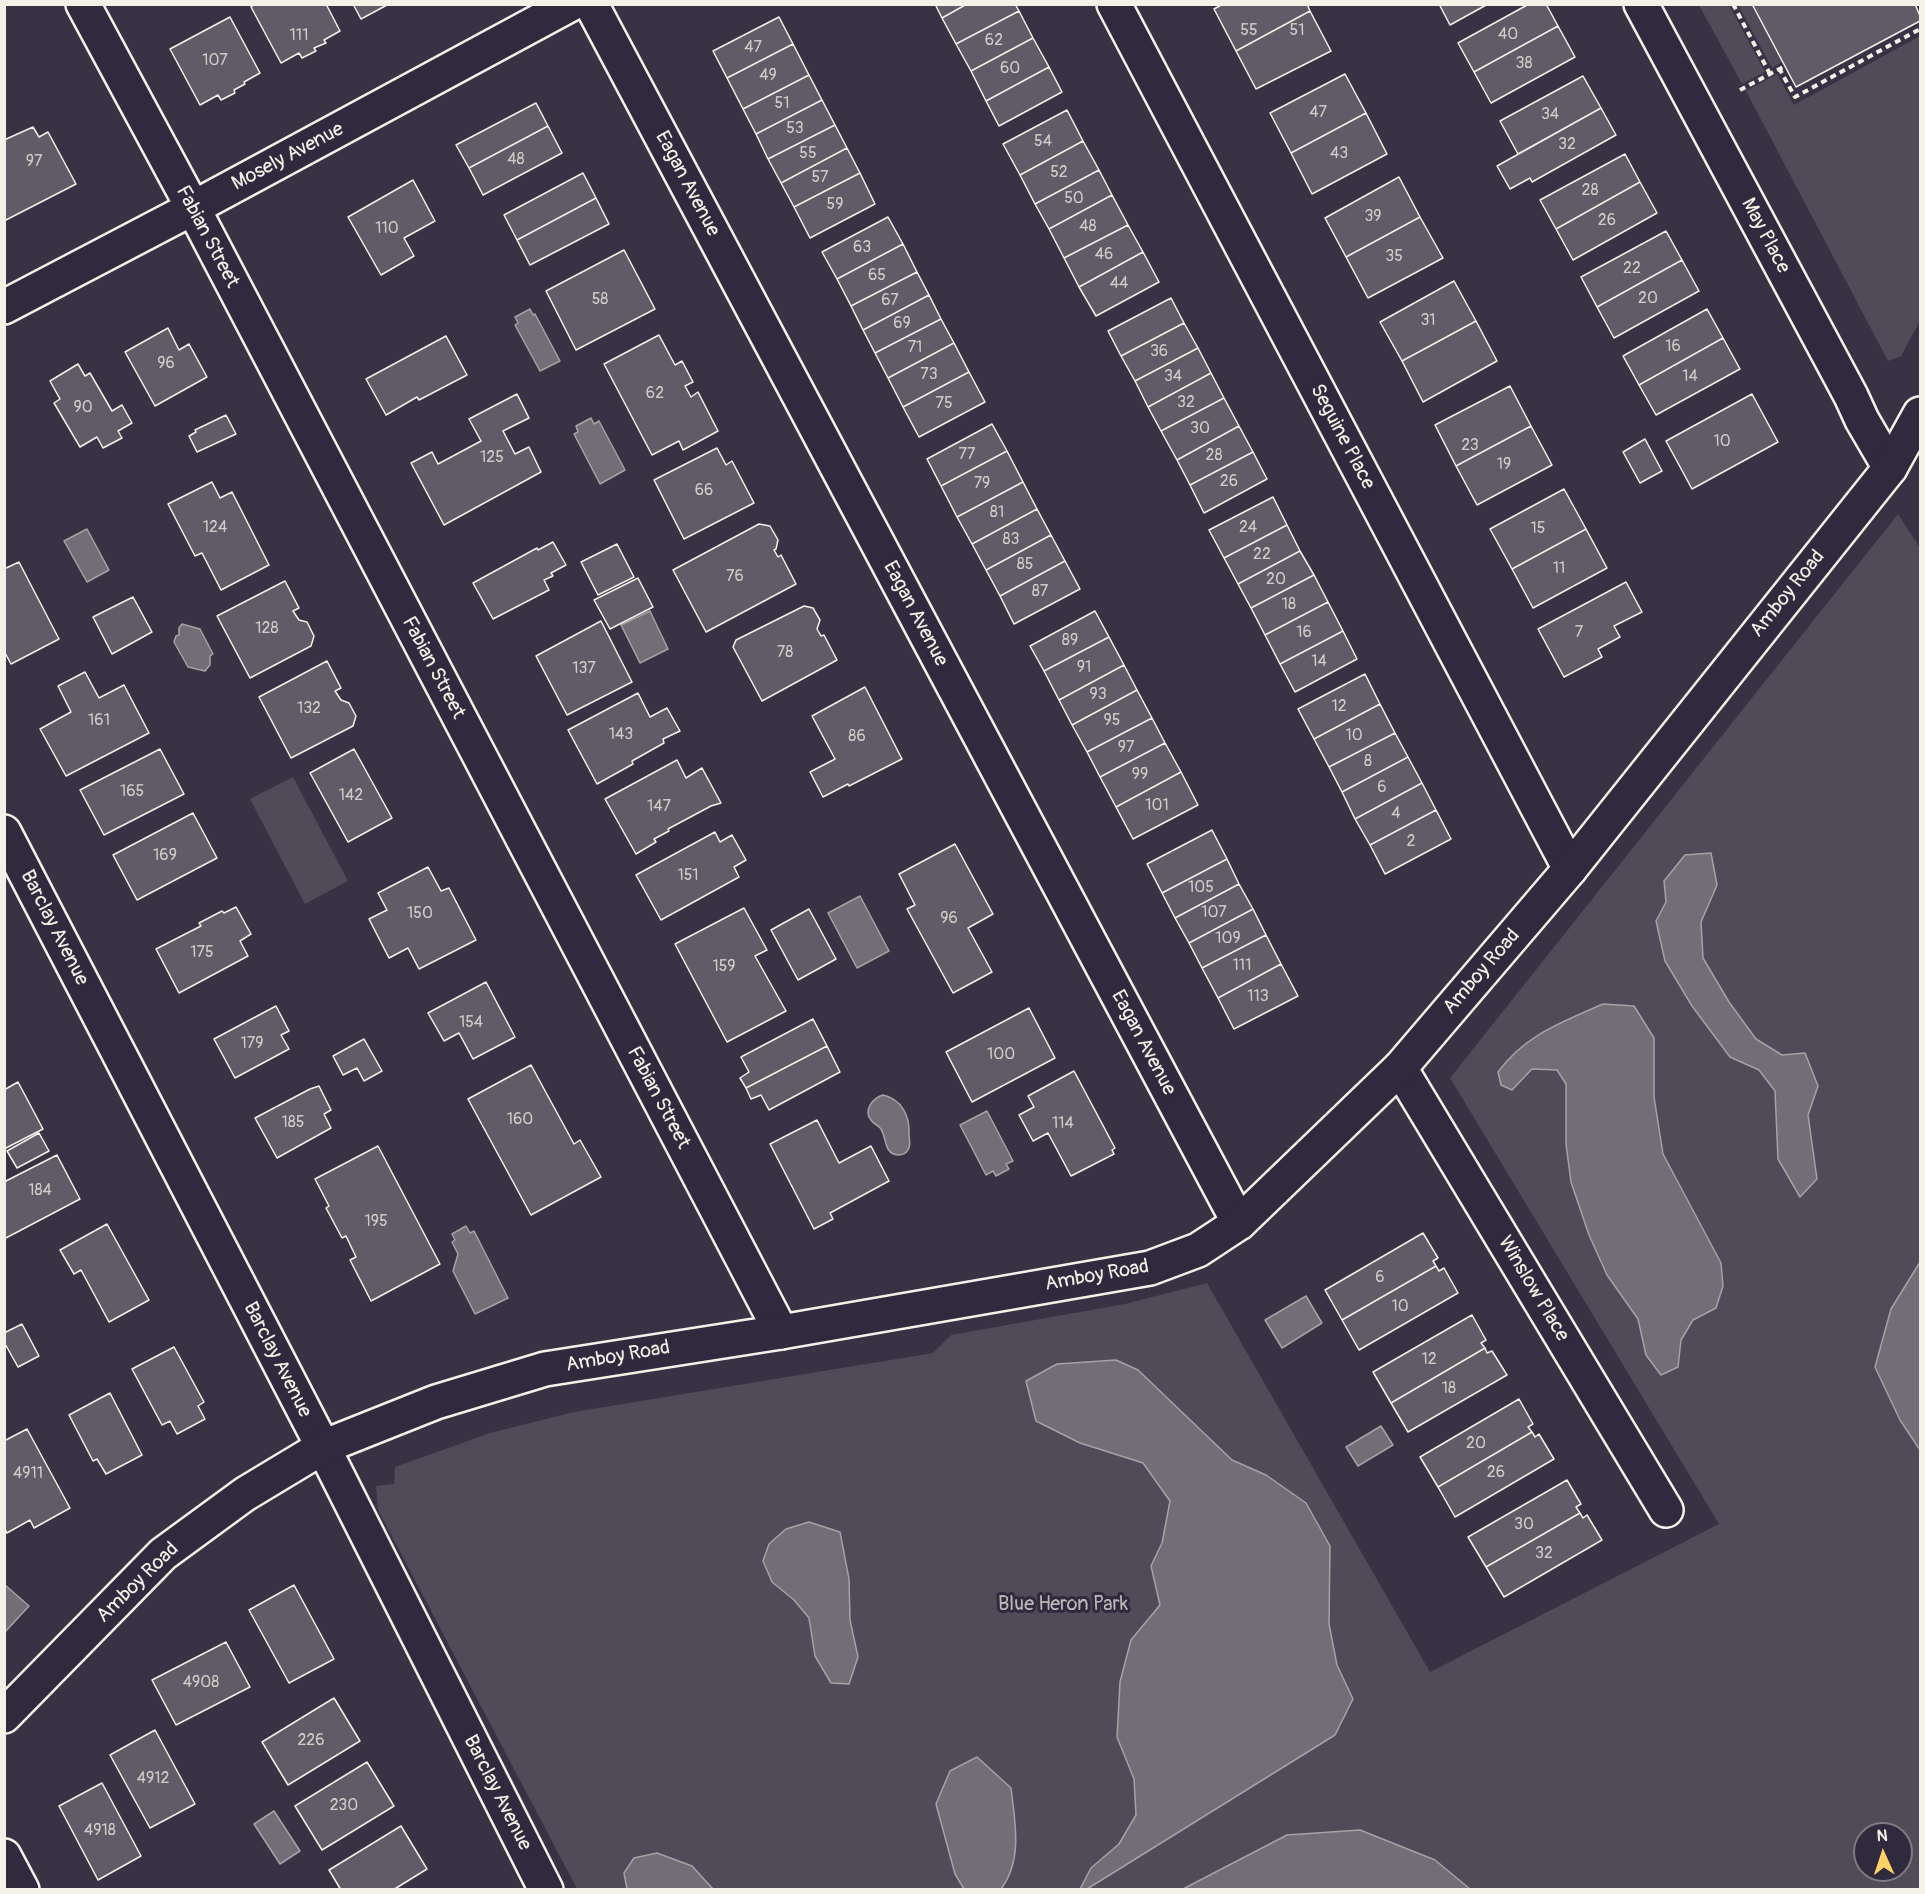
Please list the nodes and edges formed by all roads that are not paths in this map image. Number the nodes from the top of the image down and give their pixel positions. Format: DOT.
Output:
graph roads {
  1 [pos="83,4"];
  2 [pos="571,4"];
  3 [pos="591,4"];
  4 [pos="1114,4"];
  5 [pos="1641,4"];
  6 [pos="193,208"];
  7 [pos="4,307"];
  8 [pos="1920,414"];
  9 [pos="1890,468"];
  10 [pos="8,849"];
  11 [pos="1570,869"];
  12 [pos="1400,1068"];
  13 [pos="1239,1223"];
  14 [pos="781,1332"];
  15 [pos="322,1448"];
  16 [pos="1666,1510"];
  17 [pos="4,1716"];
  18 [pos="4,1856"];
  19 [pos="22,1890"];
  20 [pos="546,1890"];
  1 -- 6 [label="street, Fabian Street"];
  2 -- 6 [label="street, Mosely Avenue"];
  3 -- 13 [label="street, Eagan Avenue"];
  4 -- 11 [label="street, Seguine Place"];
  5 -- 9 [label="street, May Place"];
  6 -- 7 [label="street, Mosely Avenue"];
  6 -- 14 [label="street, Fabian Street"];
  8 -- 9 [label="street, Amboy Road"];
  9 -- 11 [label="street, Amboy Road"];
  10 -- 15 [label="street, Barclay Avenue"];
  11 -- 12 [label="street, Amboy Road"];
  12 -- 13 [label="street, Amboy Road"];
  12 -- 16 [label="street, Winslow Place"];
  13 -- 14 [label="street, Amboy Road"];
  14 -- 15 [label="street, Amboy Road"];
  15 -- 17 [label="street, Amboy Road"];
  15 -- 20 [label="street, Barclay Avenue"];
  18 -- 19 [label="street"];
}
